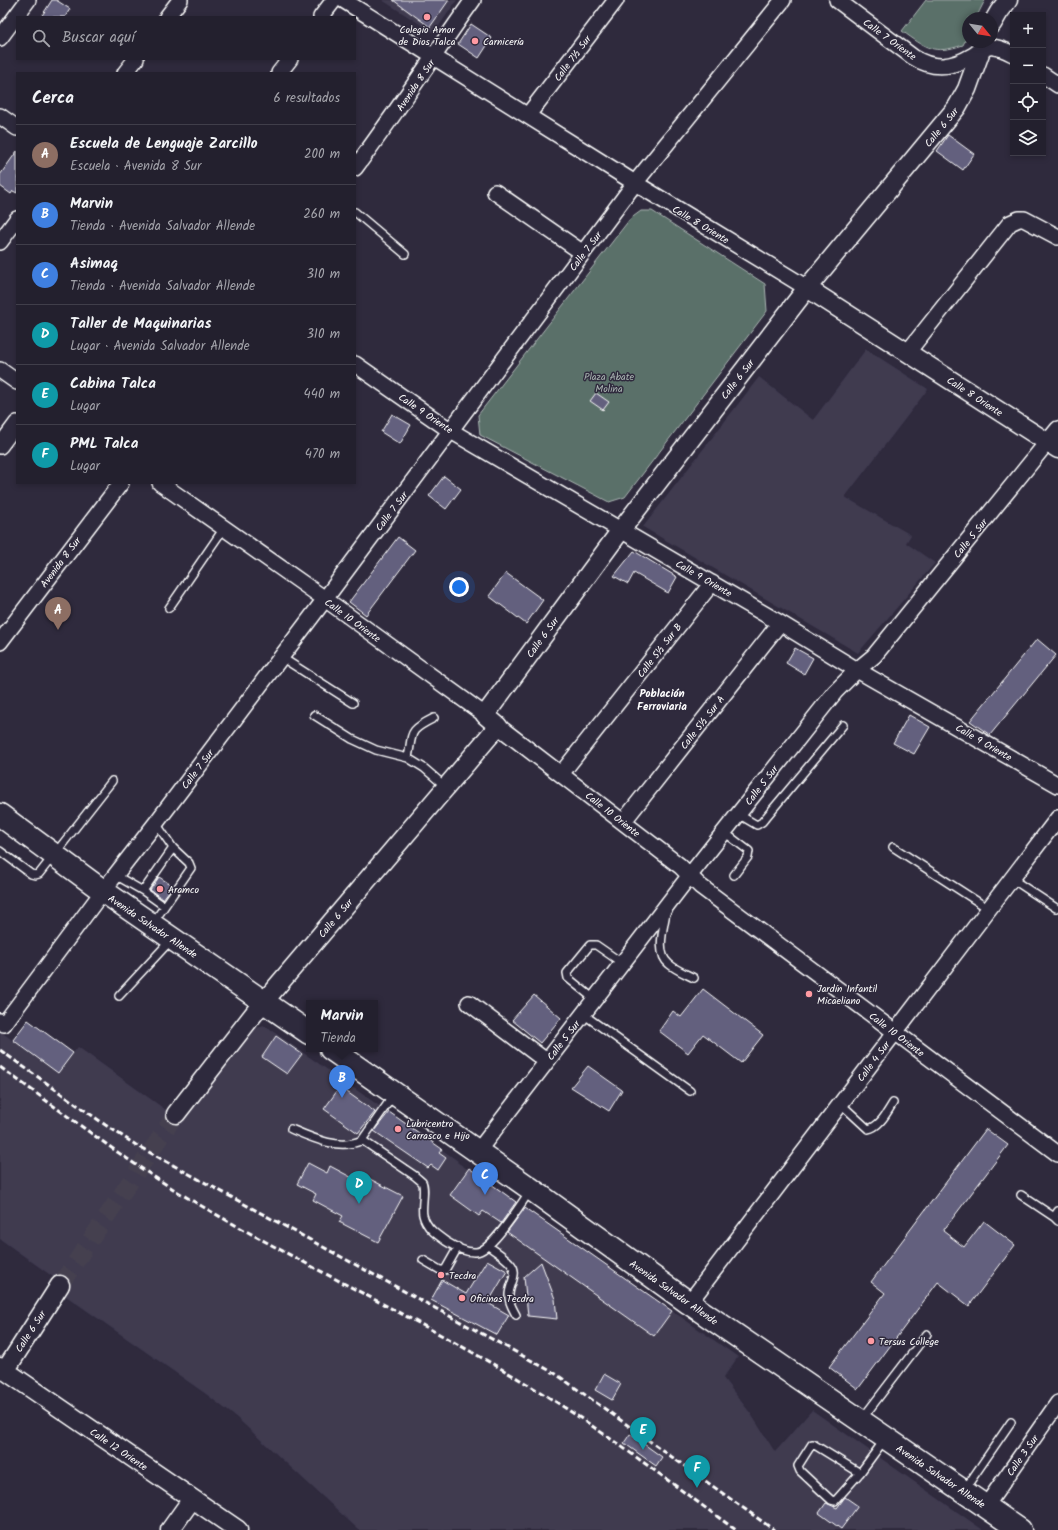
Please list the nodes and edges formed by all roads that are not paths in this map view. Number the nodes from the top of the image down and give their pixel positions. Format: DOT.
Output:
graph roads {
  1 [pos="28,0"];
  2 [pos="180,0"];
  3 [pos="334,0"];
  4 [pos="343,0"];
  5 [pos="473,0"];
  6 [pos="616,0"];
  7 [pos="783,0"];
  8 [pos="837,0"];
  9 [pos="1001,2"];
  10 [pos="997,12"];
  11 [pos="16,16"];
  12 [pos="16,16"];
  13 [pos="168,16"];
  14 [pos="323,16"];
  15 [pos="0,38"];
  16 [pos="980,48"];
  17 [pos="981,48"];
  18 [pos="994,48"];
  19 [pos="1010,53"];
  20 [pos="434,56"];
  21 [pos="135,60"];
  22 [pos="289,60"];
  23 [pos="126,72"];
  24 [pos="280,72"];
  25 [pos="1046,77"];
  26 [pos="1058,85"];
  27 [pos="528,115"];
  28 [pos="0,116"];
  29 [pos="16,127"];
  30 [pos="356,167"];
  31 [pos="635,183"];
  32 [pos="495,192"];
  33 [pos="356,213"];
  34 [pos="16,220"];
  35 [pos="1058,237"];
  36 [pos="0,242"];
  37 [pos="583,253"];
  38 [pos="405,254"];
  39 [pos="807,288"];
  40 [pos="907,353"];
  41 [pos="356,365"];
  42 [pos="0,370"];
  43 [pos="16,381"];
  44 [pos="16,424"];
  45 [pos="451,430"];
  46 [pos="1055,440"];
  47 [pos="0,446"];
  48 [pos="119,484"];
  49 [pos="161,484"];
  50 [pos="224,528"];
  51 [pos="621,530"];
  52 [pos="712,583"];
  53 [pos="325,599"];
  54 [pos="169,608"];
  55 [pos="780,623"];
  56 [pos="0,642"];
  57 [pos="281,658"];
  58 [pos="856,670"];
  59 [pos="353,703"];
  60 [pos="314,715"];
  61 [pos="434,718"];
  62 [pos="492,720"];
  63 [pos="843,725"];
  64 [pos="408,758"];
  65 [pos="561,774"];
  66 [pos="112,781"];
  67 [pos="1058,785"];
  68 [pos="447,787"];
  69 [pos="738,814"];
  70 [pos="0,815"];
  71 [pos="1058,818"];
  72 [pos="623,822"];
  73 [pos="156,823"];
  74 [pos="724,832"];
  75 [pos="893,847"];
  76 [pos="173,848"];
  77 [pos="0,851"];
  78 [pos="53,855"];
  79 [pos="690,875"];
  80 [pos="734,875"];
  81 [pos="1012,879"];
  82 [pos="109,883"];
  83 [pos="143,892"];
  84 [pos="164,906"];
  85 [pos="666,906"];
  86 [pos="1056,908"];
  87 [pos="989,909"];
  88 [pos="152,925"];
  89 [pos="172,939"];
  90 [pos="622,963"];
  91 [pos="694,978"];
  92 [pos="119,996"];
  93 [pos="594,999"];
  94 [pos="264,1002"];
  95 [pos="469,1003"];
  96 [pos="583,1014"];
  97 [pos="2,1023"];
  98 [pos="306,1031"];
  99 [pos="895,1032"];
  100 [pos="336,1052"];
  101 [pos="546,1061"];
  102 [pos="690,1091"];
  103 [pos="393,1092"];
  104 [pos="893,1103"];
  105 [pos="841,1104"];
  106 [pos="176,1114"];
  107 [pos="291,1129"];
  108 [pos="362,1140"];
  109 [pos="478,1151"];
  110 [pos="1058,1154"];
  111 [pos="531,1189"];
  112 [pos="1021,1195"];
  113 [pos="1056,1216"];
  114 [pos="488,1246"];
  115 [pos="458,1247"];
  116 [pos="423,1260"];
  117 [pos="60,1285"];
  118 [pos="689,1303"];
  119 [pos="516,1315"];
  120 [pos="927,1334"];
  121 [pos="2,1372"];
  122 [pos="1058,1403"];
  123 [pos="861,1420"];
  124 [pos="1011,1422"];
  125 [pos="886,1438"];
  126 [pos="860,1473"];
  127 [pos="964,1491"];
  128 [pos="192,1499"];
  129 [pos="986,1506"];
  130 [pos="170,1530"];
  131 [pos="238,1530"];
  132 [pos="1020,1530"];
  1 -- 12 [label="street"];
  2 -- 13 [label="street"];
  3 -- 14 [label="street"];
  4 -- 20 [label="street, Calle 8 Oriente"];
  5 -- 20 [label="street, Avenida 8 Sur"];
  6 -- 27 [label="street, Calle 7½ Sur"];
  7 -- 31 [label="street, Calle 7 Sur"];
  8 -- 16 [label="street, Calle 7 Oriente"];
  9 -- 10 [label="street"];
  11 -- 15 [label="street"];
  17 -- 39 [label="street, Calle 6 Sur"];
  18 -- 19 [label="street, Calle 7 Oriente"];
  20 -- 27 [label="street, Calle 8 Oriente"];
  20 -- 30 [label="street, Avenida 8 Sur"];
  21 -- 23 [label="street"];
  22 -- 24 [label="street"];
  25 -- 26 [label="street"];
  27 -- 31 [label="street, Calle 8 Oriente"];
  28 -- 29 [label="street"];
  31 -- 37 [label="street, Calle 7 Sur"];
  31 -- 39 [label="street, Calle 8 Oriente"];
  32 -- 37 [label="street"];
  33 -- 38 [label="lane"];
  34 -- 36 [label="street"];
  35 -- 40 [label="street"];
  37 -- 45 [label="street, Calle 7 Sur"];
  39 -- 40 [label="street, Calle 8 Oriente"];
  39 -- 51 [label="street, Calle 6 Sur"];
  40 -- 46 [label="street, Calle 8 Oriente"];
  41 -- 45 [label="street, Calle 9 Oriente"];
  42 -- 43 [label="street"];
  44 -- 47 [label="street"];
  45 -- 51 [label="street, Calle 9 Oriente"];
  45 -- 53 [label="street, Calle 7 Sur"];
  46 -- 58 [label="street, Calle 5 Sur"];
  48 -- 56 [label="street, Avenida 8 Sur"];
  49 -- 50 [label="street, Calle 10 Oriente"];
  50 -- 53 [label="street, Calle 10 Oriente"];
  50 -- 54 [label="lane"];
  51 -- 52 [label="street, Calle 9 Oriente"];
  51 -- 62 [label="street, Calle 6 Sur"];
  52 -- 55 [label="street, Calle 9 Oriente"];
  52 -- 65 [label="street, Calle 5½ Sur B"];
  53 -- 57 [label="street, Calle 7 Sur"];
  53 -- 62 [label="street, Calle 10 Oriente"];
  55 -- 58 [label="street, Calle 9 Oriente"];
  55 -- 72 [label="street, Calle 5½ Sur A"];
  57 -- 59 [label="lane"];
  57 -- 73 [label="street, Calle 7 Sur"];
  58 -- 67 [label="street, Calle 9 Oriente"];
  58 -- 69 [label="street, Calle 5 Sur"];
  60 -- 64 [label="lane"];
  61 -- 64 [label="lane"];
  62 -- 65 [label="street, Calle 10 Oriente"];
  62 -- 68 [label="street, Calle 6 Sur"];
  63 -- 69 [label="lane"];
  64 -- 68 [label="lane"];
  65 -- 72 [label="street, Calle 10 Oriente"];
  66 -- 78 [label="lane"];
  68 -- 94 [label="street, Calle 6 Sur"];
  69 -- 74 [label="street, Calle 5 Sur"];
  70 -- 78 [label="main road, Avenida Salvador Allende"];
  71 -- 81 [label="street, Calle 4 Sur"];
  72 -- 79 [label="street, Calle 10 Oriente"];
  73 -- 76 [label="lane"];
  73 -- 82 [label="street, Calle 7 Sur"];
  74 -- 79 [label="street, Calle 5 Sur"];
  74 -- 80 [label="lane"];
  75 -- 87 [label="lane"];
  76 -- 83 [label="lane"];
  76 -- 84 [label="lane"];
  77 -- 78 [label="lane"];
  78 -- 82 [label="main road, Avenida Salvador Allende"];
  79 -- 85 [label="street, Calle 5 Sur"];
  79 -- 99 [label="street, Calle 10 Oriente"];
  81 -- 86 [label="lane"];
  81 -- 87 [label="street, Calle 4 Sur"];
  82 -- 83 [label="lane"];
  82 -- 88 [label="main road, Avenida Salvador Allende"];
  82 -- 97 [label="street, Calle 7 Sur"];
  83 -- 84 [label="lane"];
  84 -- 88 [label="lane"];
  85 -- 90 [label="street, Calle 5 Sur"];
  85 -- 91 [label="lane"];
  87 -- 99 [label="street, Calle 4 Sur"];
  88 -- 89 [label="main road, Avenida Salvador Allende"];
  89 -- 92 [label="lane"];
  89 -- 94 [label="main road, Avenida Salvador Allende"];
  90 -- 93 [label="street, Calle 5 Sur"];
  90 -- 93 [label="lane"];
  93 -- 96 [label="street, Calle 5 Sur"];
  94 -- 98 [label="main road, Avenida Salvador Allende"];
  94 -- 106 [label="street, Calle 6 Sur"];
  95 -- 101 [label="street"];
  96 -- 101 [label="street, Calle 5 Sur"];
  96 -- 102 [label="lane"];
  99 -- 105 [label="street, Calle 4 Sur"];
  99 -- 110 [label="street, Calle 10 Oriente"];
  100 -- 103 [label="main road, Avenida Salvador Allende"];
  101 -- 109 [label="street, Calle 5 Sur"];
  103 -- 108 [label="lane"];
  103 -- 109 [label="main road, Avenida Salvador Allende"];
  104 -- 105 [label="lane"];
  105 -- 118 [label="street, Calle 4 Sur"];
  107 -- 108 [label="lane"];
  108 -- 115 [label="lane"];
  109 -- 111 [label="main road, Avenida Salvador Allende"];
  111 -- 114 [label="lane"];
  111 -- 118 [label="main road, Avenida Salvador Allende"];
  112 -- 113 [label="lane"];
  114 -- 115 [label="lane"];
  114 -- 119 [label="lane"];
  115 -- 116 [label="lane"];
  117 -- 121 [label="street, Calle 6 Sur"];
  118 -- 123 [label="main road, Avenida Salvador Allende"];
  120 -- 123 [label="lane"];
  121 -- 128 [label="street, Calle 12 Oriente"];
  122 -- 129 [label="street, Calle 3 Sur"];
  123 -- 125 [label="main road, Avenida Salvador Allende"];
  124 -- 127 [label="lane"];
  125 -- 126 [label="lane"];
  125 -- 127 [label="main road, Avenida Salvador Allende"];
  126 -- 126 [label="lane"];
  127 -- 129 [label="main road, Avenida Salvador Allende"];
  128 -- 130 [label="street"];
  128 -- 131 [label="street, Calle 12 Oriente"];
  129 -- 132 [label="main road, Avenida Salvador Allende"];
}
